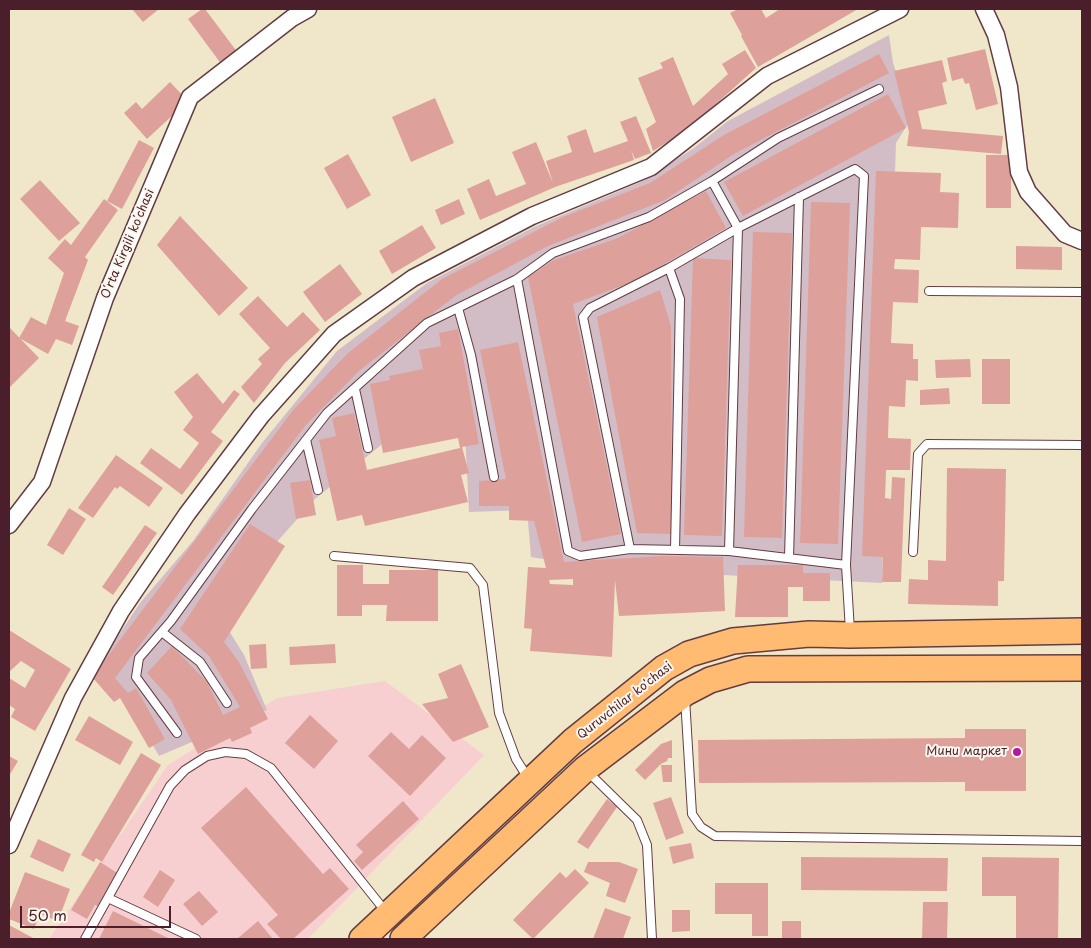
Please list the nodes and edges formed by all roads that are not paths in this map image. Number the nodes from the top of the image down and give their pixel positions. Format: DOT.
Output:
graph roads {
  1 [pos="308,9"];
  2 [pos="900,9"];
  3 [pos="984,9"];
  4 [pos="879,89"];
  5 [pos="712,181"];
  6 [pos="799,197"];
  7 [pos="738,228"];
  8 [pos="1082,241"];
  9 [pos="669,268"];
  10 [pos="517,279"];
  11 [pos="928,292"];
  12 [pos="1082,292"];
  13 [pos="458,308"];
  14 [pos="355,389"];
  15 [pos="306,440"];
  16 [pos="1082,444"];
  17 [pos="368,448"];
  18 [pos="494,477"];
  19 [pos="318,490"];
  20 [pos="9,525"];
  21 [pos="630,549"];
  22 [pos="675,550"];
  23 [pos="729,551"];
  24 [pos="913,552"];
  25 [pos="334,556"];
  26 [pos="789,558"];
  27 [pos="846,565"];
  28 [pos="1082,631"];
  29 [pos="162,632"];
  30 [pos="850,636"];
  31 [pos="1082,668"];
  32 [pos="685,693"];
  33 [pos="227,703"];
  34 [pos="177,733"];
  35 [pos="584,769"];
  36 [pos="530,781"];
  37 [pos="1082,841"];
  38 [pos="9,845"];
  39 [pos="108,898"];
  40 [pos="387,914"];
  41 [pos="85,939"];
  42 [pos="196,939"];
  43 [pos="362,939"];
  44 [pos="403,939"];
  45 [pos="652,939"];
  1 -- 20 [label="street, Oʻrta Kirgili koʻchasi"];
  2 -- 38 [label="street"];
  3 -- 8 [label="street"];
  4 -- 5 [label="lane"];
  5 -- 7 [label="lane"];
  5 -- 10 [label="lane"];
  6 -- 7 [label="lane"];
  6 -- 26 [label="lane"];
  6 -- 27 [label="lane"];
  7 -- 9 [label="lane"];
  7 -- 23 [label="lane"];
  9 -- 21 [label="lane"];
  9 -- 22 [label="lane"];
  10 -- 13 [label="lane"];
  10 -- 21 [label="lane"];
  11 -- 12 [label="lane"];
  13 -- 14 [label="lane"];
  13 -- 18 [label="lane"];
  14 -- 15 [label="lane"];
  14 -- 17 [label="lane"];
  15 -- 19 [label="lane"];
  15 -- 29 [label="lane"];
  16 -- 24 [label="lane"];
  21 -- 22 [label="lane"];
  22 -- 23 [label="lane"];
  23 -- 26 [label="lane"];
  25 -- 36 [label="lane"];
  26 -- 27 [label="lane"];
  27 -- 30 [label="lane"];
  28 -- 30 [label="main road, Quruvchilar ko'chasi"];
  29 -- 33 [label="lane"];
  29 -- 34 [label="lane"];
  30 -- 36 [label="main road, Quruvchilar ko'chasi"];
  31 -- 32 [label="main road"];
  32 -- 35 [label="main road"];
  32 -- 37 [label="lane"];
  35 -- 44 [label="main road"];
  35 -- 45 [label="lane"];
  36 -- 40 [label="main road, Quruvchilar ko'chasi"];
  39 -- 40 [label="lane"];
  39 -- 41 [label="lane"];
  39 -- 42 [label="lane"];
  40 -- 43 [label="main road, Quruvchilar ko'chasi"];
}
